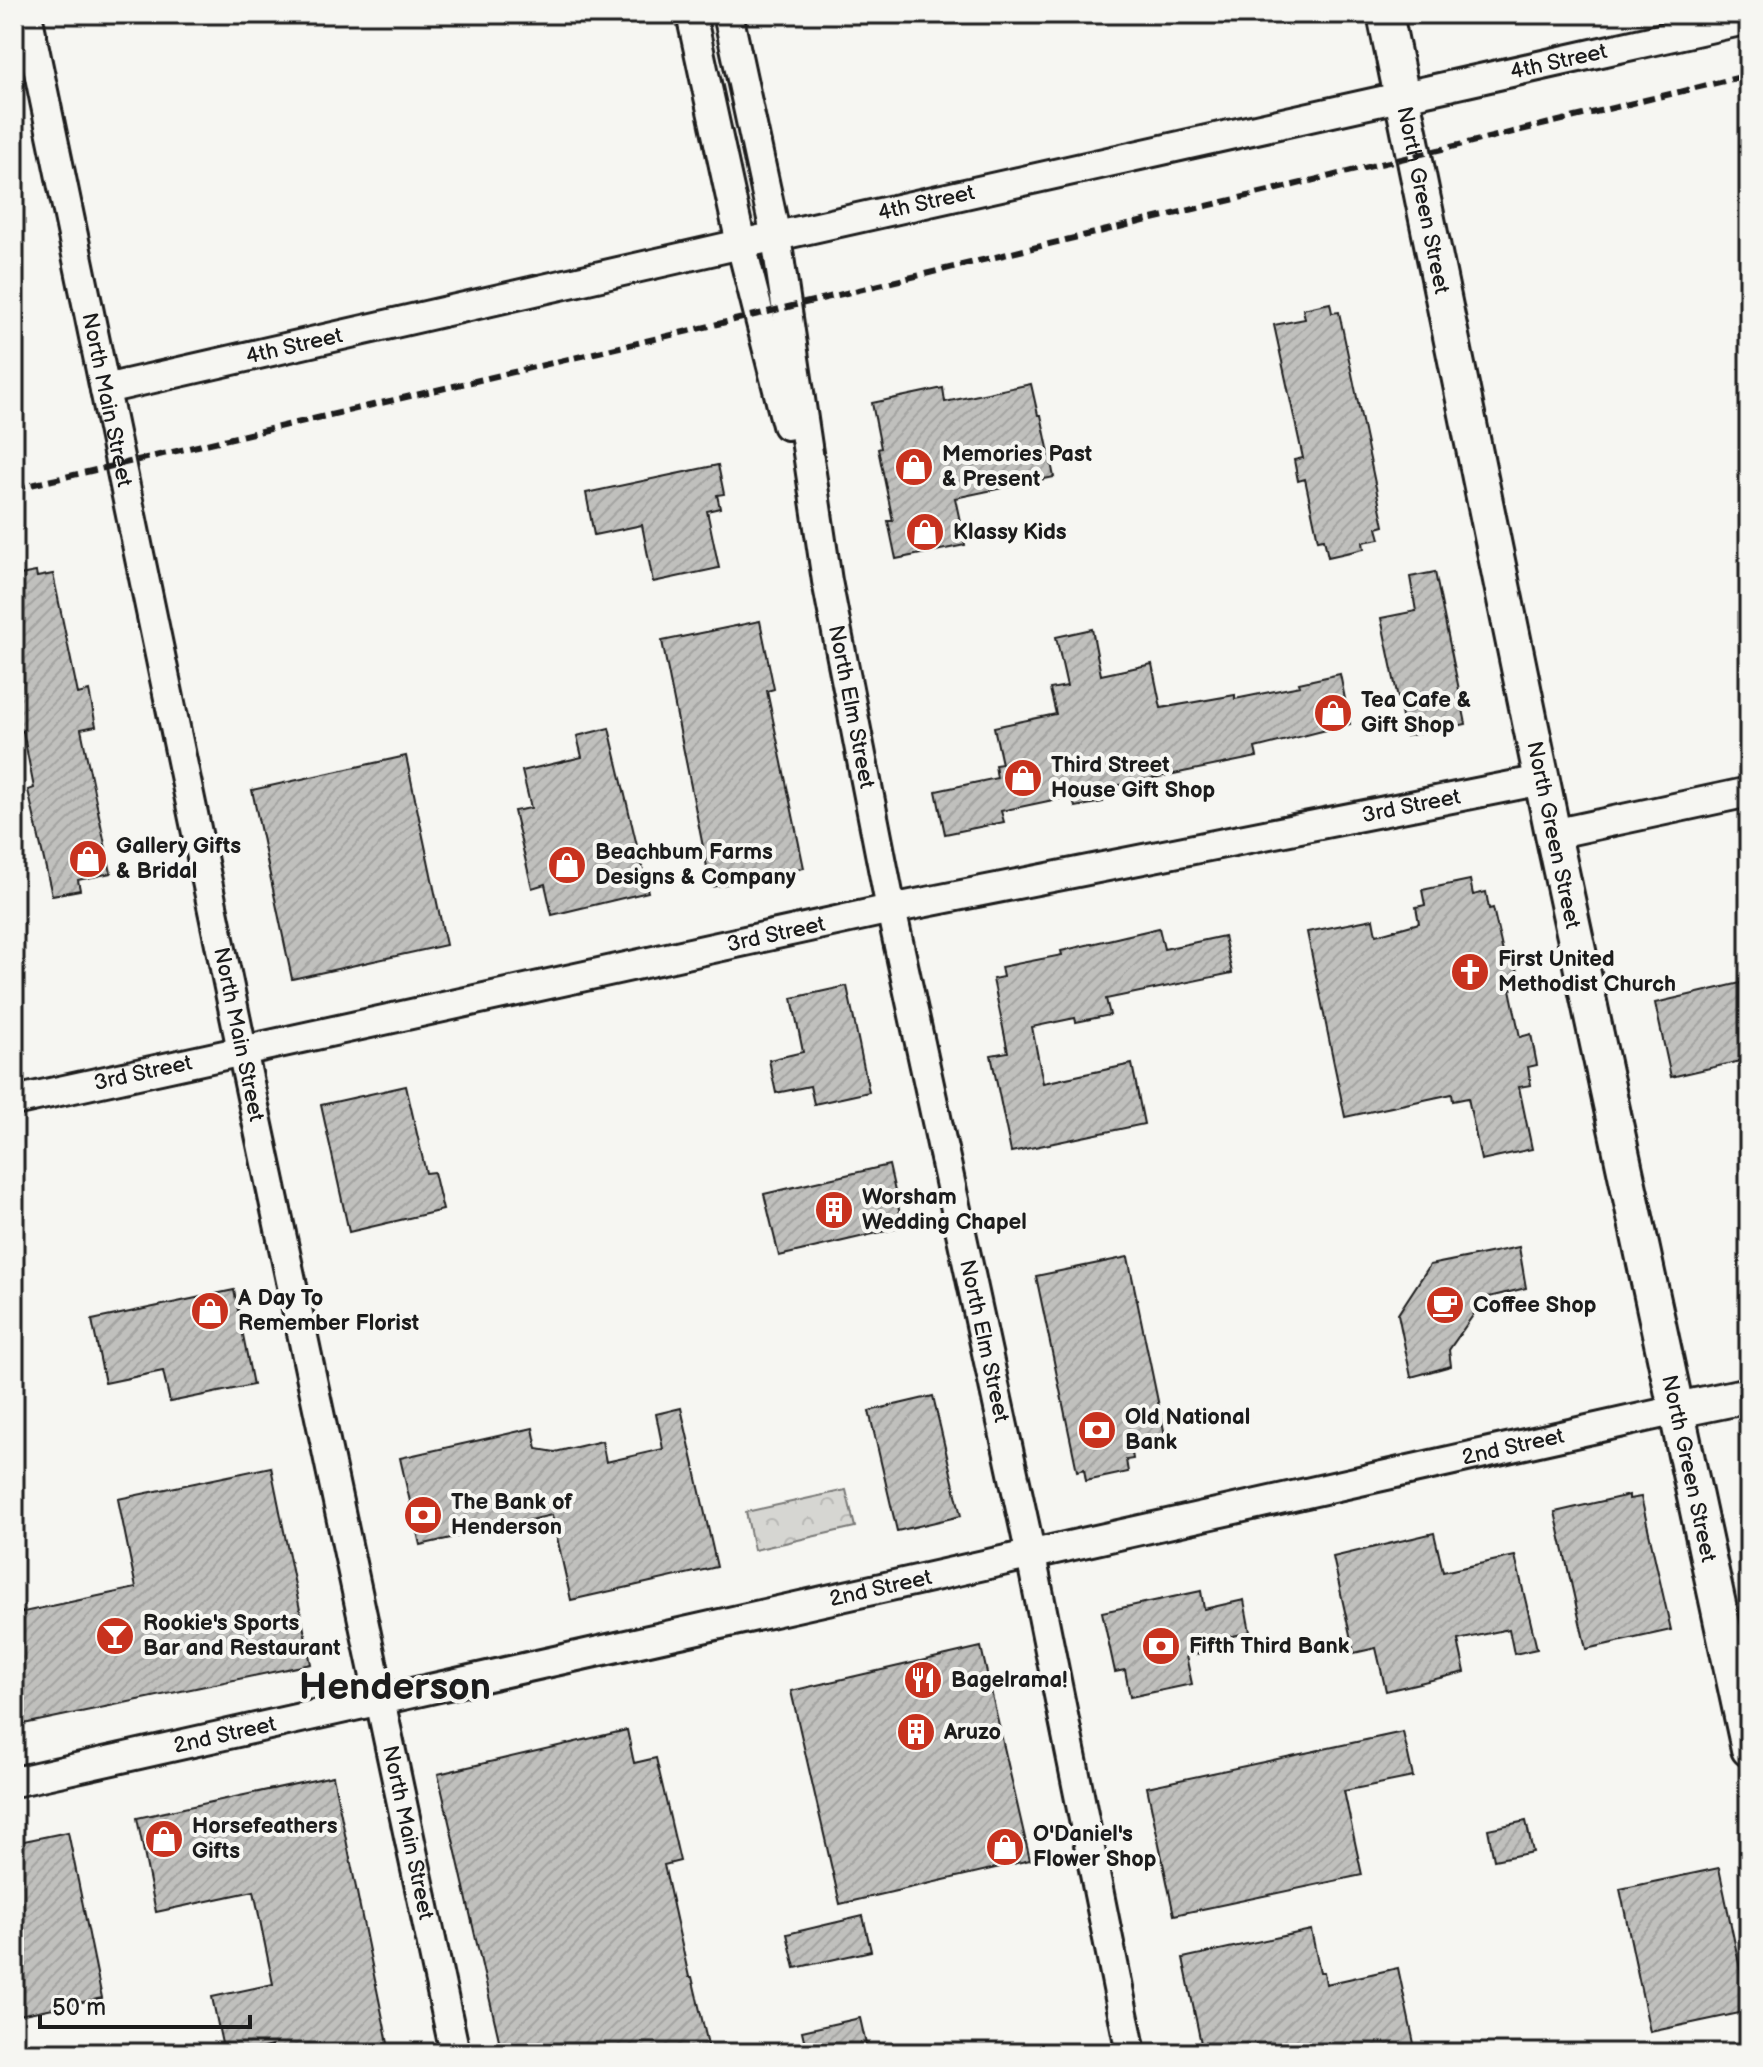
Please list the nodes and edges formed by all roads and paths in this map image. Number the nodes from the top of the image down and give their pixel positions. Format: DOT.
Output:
graph roads {
  1 [pos="27,14"];
  2 [pos="691,14"];
  3 [pos="728,14"];
  4 [pos="1385,14"];
  5 [pos="1749,19"];
  6 [pos="1402,97"];
  7 [pos="776,237"];
  8 [pos="741,244"];
  9 [pos="105,389"];
  10 [pos="827,581"];
  11 [pos="1542,780"];
  12 [pos="1749,792"];
  13 [pos="1553,834"];
  14 [pos="891,909"];
  15 [pos="242,1050"];
  16 [pos="14,1101"];
  17 [pos="1749,1395"];
  18 [pos="1677,1410"];
  19 [pos="1031,1556"];
  20 [pos="381,1702"];
  21 [pos="1749,1749"];
  22 [pos="14,1782"];
  23 [pos="455,2053"];
  24 [pos="1131,2053"];
  1 -- 9 [label="street, North Main Street"];
  2 -- 8 [label="street, North Elm Street"];
  3 -- 7 [label="street, North Elm Street"];
  4 -- 6 [label="main road, North Green Street"];
  5 -- 6 [label="street, 4th Street"];
  6 -- 7 [label="street, 4th Street"];
  6 -- 11 [label="main road, North Green Street"];
  7 -- 8 [label="street, 4th Street"];
  7 -- 10 [label="street, North Elm Street"];
  8 -- 9 [label="street, 4th Street"];
  8 -- 10 [label="street, North Elm Street"];
  9 -- 15 [label="street, North Main Street"];
  10 -- 14 [label="street, North Elm Street"];
  11 -- 13 [label="main road, North Green Street"];
  11 -- 14 [label="street, 3rd Street"];
  12 -- 13 [label="street"];
  13 -- 18 [label="main road, North Green Street"];
  14 -- 15 [label="street, 3rd Street"];
  14 -- 19 [label="street, North Elm Street"];
  15 -- 16 [label="street, 3rd Street"];
  15 -- 20 [label="street, North Main Street"];
  17 -- 18 [label="main road, 2nd Street"];
  18 -- 19 [label="street, 2nd Street"];
  18 -- 21 [label="main road, North Green Street"];
  19 -- 20 [label="street, 2nd Street"];
  19 -- 24 [label="street, North Elm Street"];
  20 -- 22 [label="street, 2nd Street"];
  20 -- 23 [label="street, North Main Street"];
}
